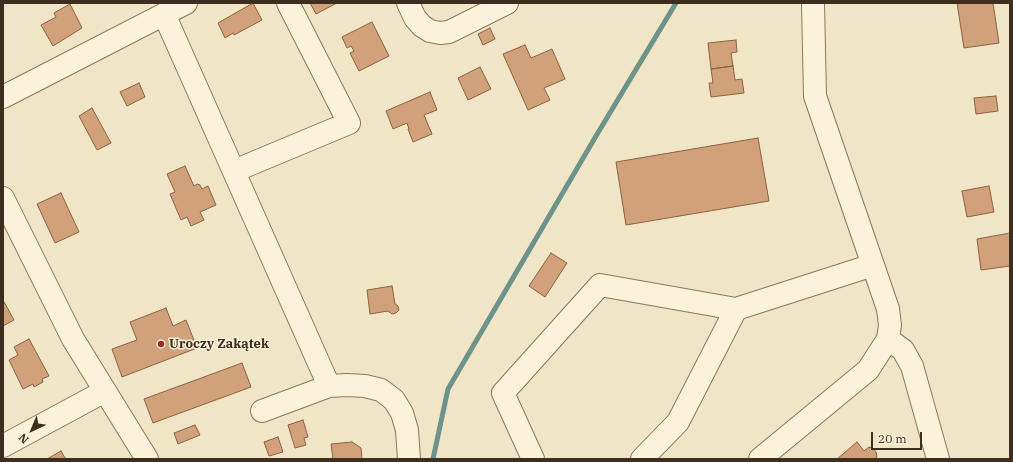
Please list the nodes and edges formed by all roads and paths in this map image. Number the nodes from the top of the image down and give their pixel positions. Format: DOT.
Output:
graph roads {
  1 [pos="186,3"];
  2 [pos="288,3"];
  3 [pos="408,3"];
  4 [pos="507,3"];
  5 [pos="813,3"];
  6 [pos="164,14"];
  7 [pos="3,96"];
  8 [pos="234,171"];
  9 [pos="3,198"];
  10 [pos="873,265"];
  11 [pos="736,309"];
  12 [pos="888,339"];
  13 [pos="329,386"];
  14 [pos="105,391"];
  15 [pos="262,411"];
  16 [pos="3,446"];
  17 [pos="146,459"];
  18 [pos="409,459"];
  19 [pos="533,459"];
  20 [pos="642,459"];
  21 [pos="760,459"];
  22 [pos="938,459"];
  1 -- 6 [label="street"];
  2 -- 8 [label="street"];
  3 -- 4 [label="street"];
  5 -- 10 [label="street"];
  6 -- 7 [label="street"];
  6 -- 8 [label="street"];
  8 -- 13 [label="street"];
  9 -- 14 [label="street"];
  10 -- 11 [label="street"];
  10 -- 12 [label="street"];
  11 -- 19 [label="street"];
  11 -- 20 [label="street"];
  12 -- 21 [label="street"];
  12 -- 22 [label="street"];
  13 -- 15 [label="street"];
  13 -- 18 [label="street"];
  14 -- 16 [label="street"];
  14 -- 17 [label="street"];
}
